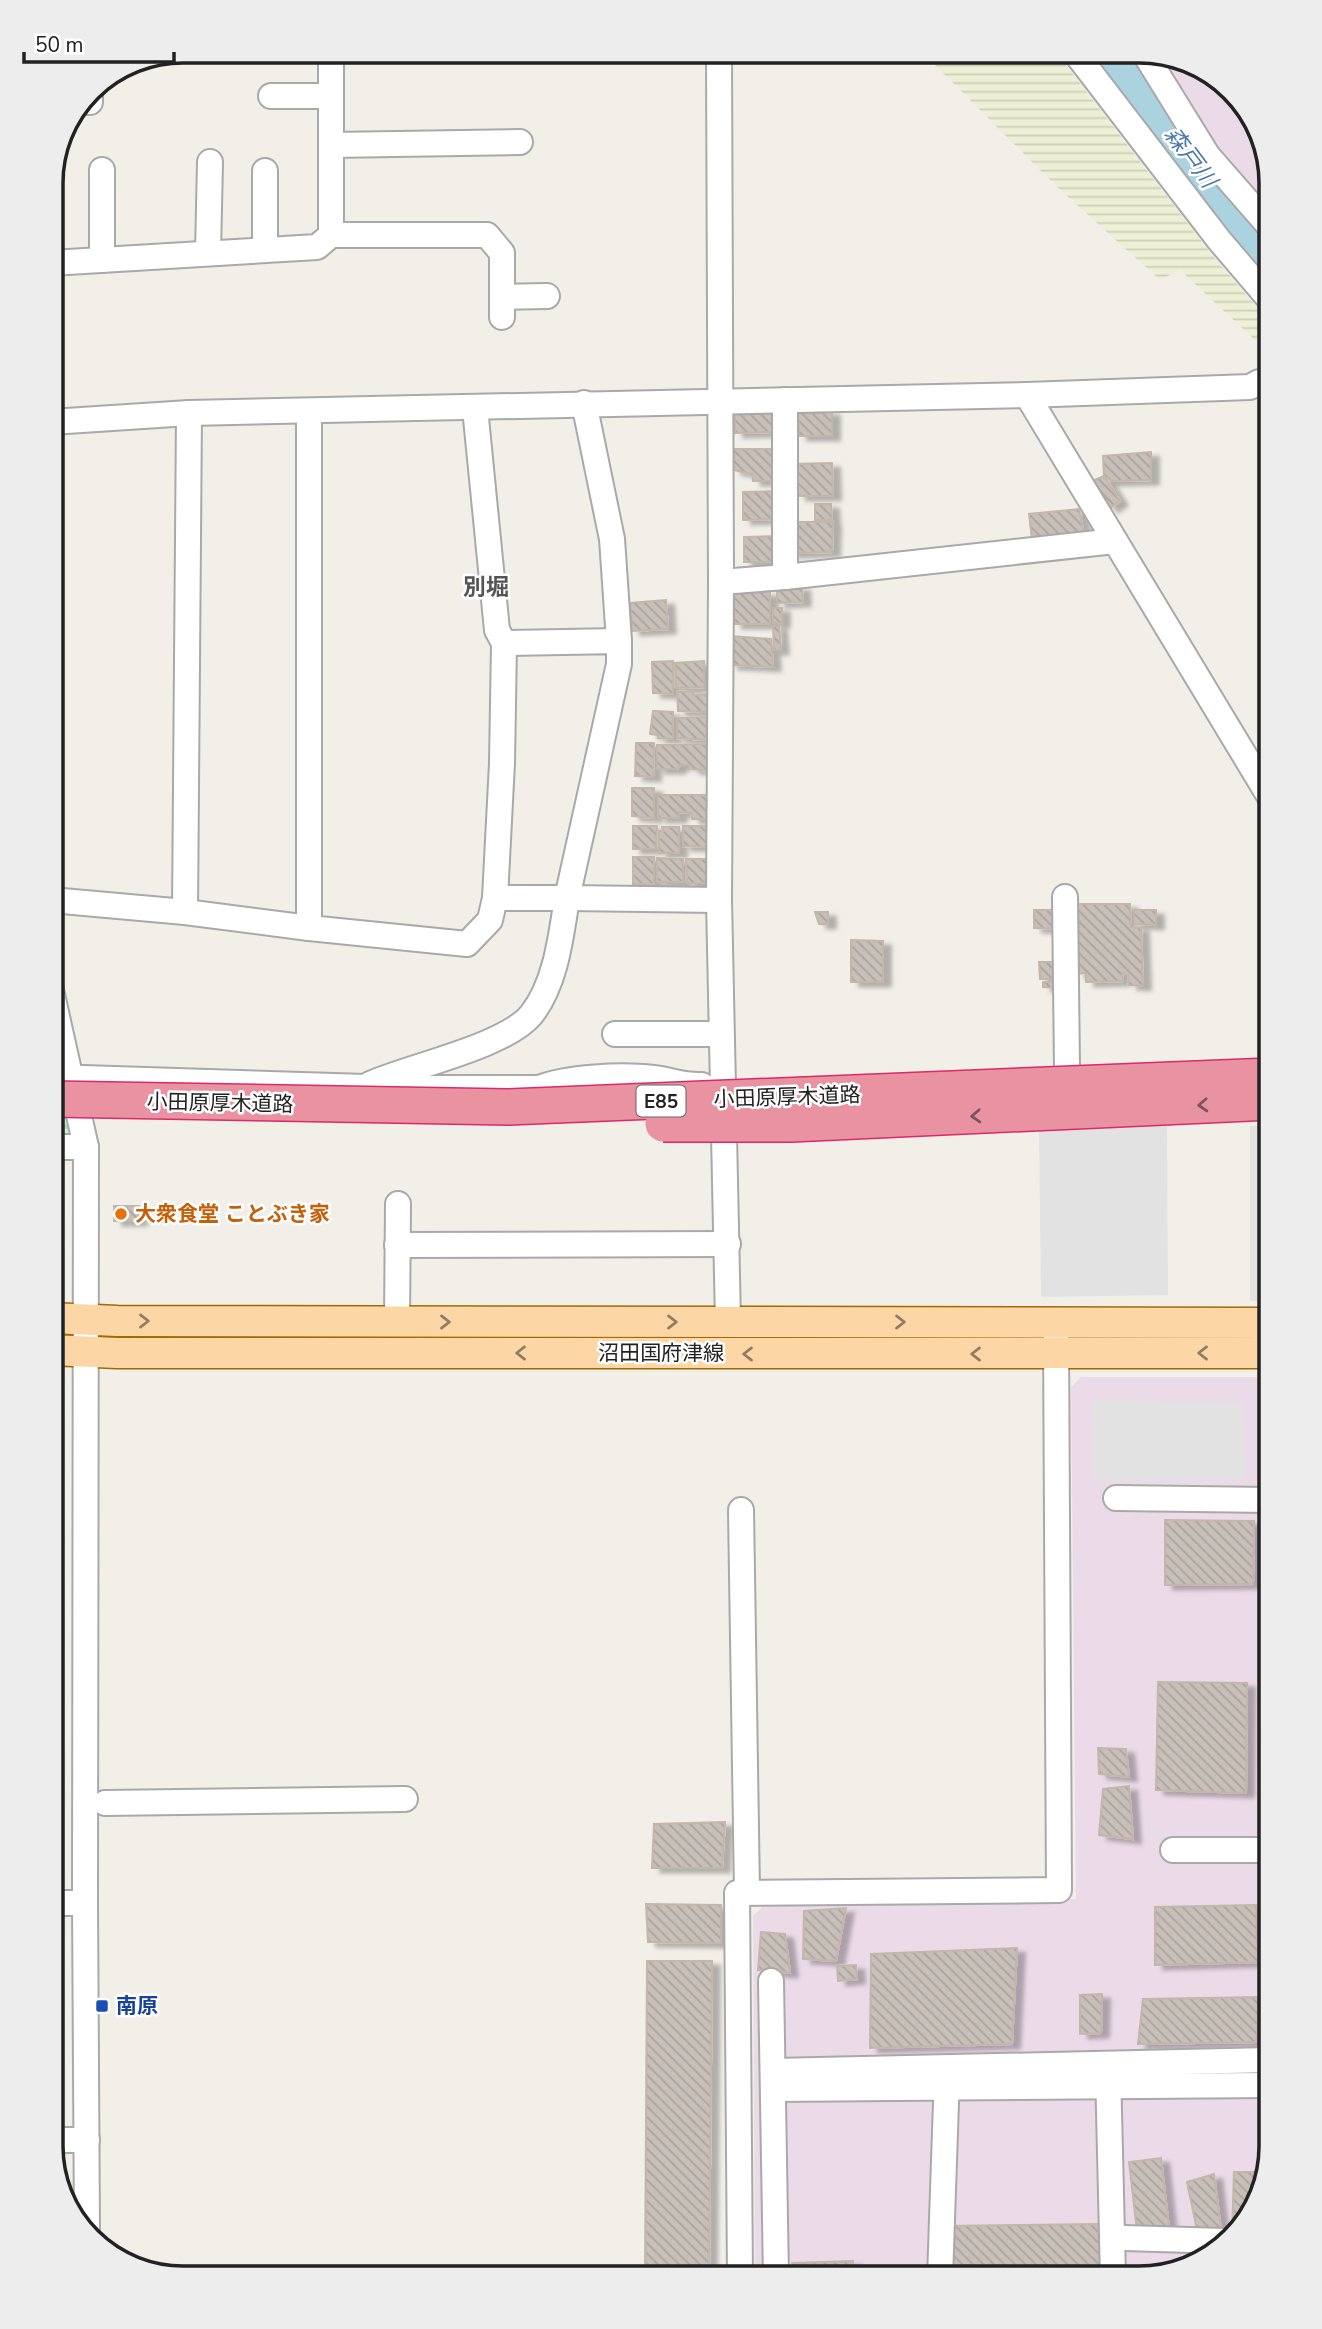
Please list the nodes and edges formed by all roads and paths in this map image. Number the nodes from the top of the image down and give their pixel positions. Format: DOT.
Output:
graph roads {
  1 [pos="331,63"];
  2 [pos="719,63"];
  3 [pos="1082,63"];
  4 [pos="1151,63"];
  5 [pos="271,96"];
  6 [pos="331,96"];
  7 [pos="520,142"];
  8 [pos="331,145"];
  9 [pos="210,162"];
  10 [pos="102,170"];
  11 [pos="265,171"];
  12 [pos="1259,214"];
  13 [pos="331,234"];
  14 [pos="265,249"];
  15 [pos="208,253"];
  16 [pos="102,260"];
  17 [pos="63,262"];
  18 [pos="1259,287"];
  19 [pos="547,296"];
  20 [pos="1259,382"];
  21 [pos="1027,395"];
  22 [pos="785,400"];
  23 [pos="721,402"];
  24 [pos="584,403"];
  25 [pos="475,408"];
  26 [pos="309,411"];
  27 [pos="189,413"];
  28 [pos="63,421"];
  29 [pos="1115,541"];
  30 [pos="785,577"];
  31 [pos="721,582"];
  32 [pos="619,641"];
  33 [pos="504,643"];
  34 [pos="1259,779"];
  35 [pos="1065,897"];
  36 [pos="495,898"];
  37 [pos="567,898"];
  38 [pos="719,900"];
  39 [pos="63,901"];
  40 [pos="185,912"];
  41 [pos="309,928"];
  42 [pos="615,1034"];
  43 [pos="720,1034"];
  44 [pos="1259,1060"];
  45 [pos="1067,1068"];
  46 [pos="1259,1076"];
  47 [pos="721,1084"];
  48 [pos="63,1085"];
  49 [pos="63,1085"];
  50 [pos="366,1086"];
  51 [pos="63,1096"];
  52 [pos="1259,1103"];
  53 [pos="63,1122"];
  54 [pos="63,1147"];
  55 [pos="86,1147"];
  56 [pos="398,1204"];
  57 [pos="728,1244"];
  58 [pos="397,1245"];
  59 [pos="63,1319"];
  60 [pos="87,1320"];
  61 [pos="397,1322"];
  62 [pos="728,1322"];
  63 [pos="1056,1323"];
  64 [pos="1259,1323"];
  65 [pos="63,1350"];
  66 [pos="86,1351"];
  67 [pos="1259,1353"];
  68 [pos="1056,1354"];
  69 [pos="1116,1498"];
  70 [pos="1259,1500"];
  71 [pos="741,1510"];
  72 [pos="405,1799"];
  73 [pos="105,1803"];
  74 [pos="1173,1850"];
  75 [pos="1259,1850"];
  76 [pos="747,1893"];
  77 [pos="63,1903"];
  78 [pos="85,1903"];
  79 [pos="771,1981"];
  80 [pos="1259,2061"];
  81 [pos="1108,2074"];
  82 [pos="947,2079"];
  83 [pos="773,2080"];
  84 [pos="1259,2084"];
  85 [pos="63,2140"];
  86 [pos="87,2140"];
  87 [pos="88,2219"];
  88 [pos="1124,2238"];
  89 [pos="1212,2241"];
  90 [pos="740,2266"];
  91 [pos="776,2266"];
  92 [pos="940,2266"];
  93 [pos="1112,2266"];
  1 -- 6 [label="street"];
  2 -- 23 [label="street"];
  3 -- 18 [label="street"];
  4 -- 12 [label="street"];
  5 -- 6 [label="street"];
  6 -- 8 [label="street"];
  7 -- 8 [label="street"];
  8 -- 13 [label="street"];
  9 -- 15 [label="street"];
  10 -- 16 [label="street"];
  11 -- 14 [label="street"];
  13 -- 14 [label="street"];
  13 -- 19 [label="street"];
  14 -- 15 [label="street"];
  15 -- 16 [label="street"];
  16 -- 17 [label="street"];
  20 -- 21 [label="street"];
  21 -- 22 [label="street"];
  21 -- 29 [label="street"];
  22 -- 23 [label="street"];
  22 -- 30 [label="street"];
  23 -- 24 [label="street"];
  23 -- 31 [label="street"];
  24 -- 25 [label="street"];
  24 -- 32 [label="street"];
  25 -- 26 [label="street"];
  25 -- 33 [label="street"];
  26 -- 27 [label="street"];
  26 -- 41 [label="street"];
  27 -- 28 [label="street"];
  27 -- 40 [label="street"];
  29 -- 30 [label="street"];
  29 -- 34 [label="street"];
  30 -- 31 [label="street"];
  31 -- 38 [label="street"];
  32 -- 33 [label="street"];
  32 -- 37 [label="street"];
  33 -- 36 [label="street"];
  35 -- 45 [label="street"];
  36 -- 37 [label="street"];
  36 -- 41 [label="street"];
  37 -- 38 [label="street"];
  37 -- 50 [label="street"];
  38 -- 43 [label="street"];
  39 -- 40 [label="street"];
  40 -- 41 [label="street"];
  42 -- 43 [label="street"];
  43 -- 47 [label="street"];
  44 -- 45 [label="street"];
  45 -- 47 [label="street"];
  46 -- 49 [label="highway, 小田原厚木道路 / E85, bridge"];
  47 -- 50 [label="street"];
  47 -- 57 [label="street"];
  48 -- 50 [label="street"];
  51 -- 55 [label="street"];
  52 -- 53 [label="highway, 小田原厚木道路 / E85, one-way, bridge"];
  54 -- 55 [label="street"];
  55 -- 60 [label="street"];
  56 -- 58 [label="street"];
  57 -- 58 [label="street"];
  57 -- 62 [label="street"];
  58 -- 61 [label="street"];
  59 -- 60 [label="main road, 沼田国府津線"];
  60 -- 61 [label="main road, 沼田国府津線, one-way"];
  60 -- 66 [label="street"];
  61 -- 62 [label="main road, 沼田国府津線, one-way"];
  62 -- 63 [label="main road, 沼田国府津線, one-way"];
  63 -- 64 [label="main road, 沼田国府津線"];
  63 -- 68 [label="street"];
  65 -- 66 [label="main road, 沼田国府津線"];
  68 -- 66 [label="main road, 沼田国府津線, one-way"];
  66 -- 78 [label="street"];
  67 -- 68 [label="main road, 沼田国府津線, one-way"];
  68 -- 76 [label="street"];
  69 -- 70 [label="street"];
  71 -- 76 [label="street"];
  72 -- 73 [label="street"];
  74 -- 75 [label="street"];
  76 -- 90 [label="street"];
  77 -- 78 [label="street"];
  78 -- 86 [label="street"];
  79 -- 83 [label="street"];
  80 -- 81 [label="street"];
  81 -- 82 [label="street"];
  81 -- 84 [label="street"];
  81 -- 93 [label="street"];
  82 -- 83 [label="street"];
  82 -- 92 [label="street"];
  83 -- 91 [label="street"];
  85 -- 86 [label="street"];
  86 -- 87 [label="street"];
  88 -- 89 [label="street"];
}
